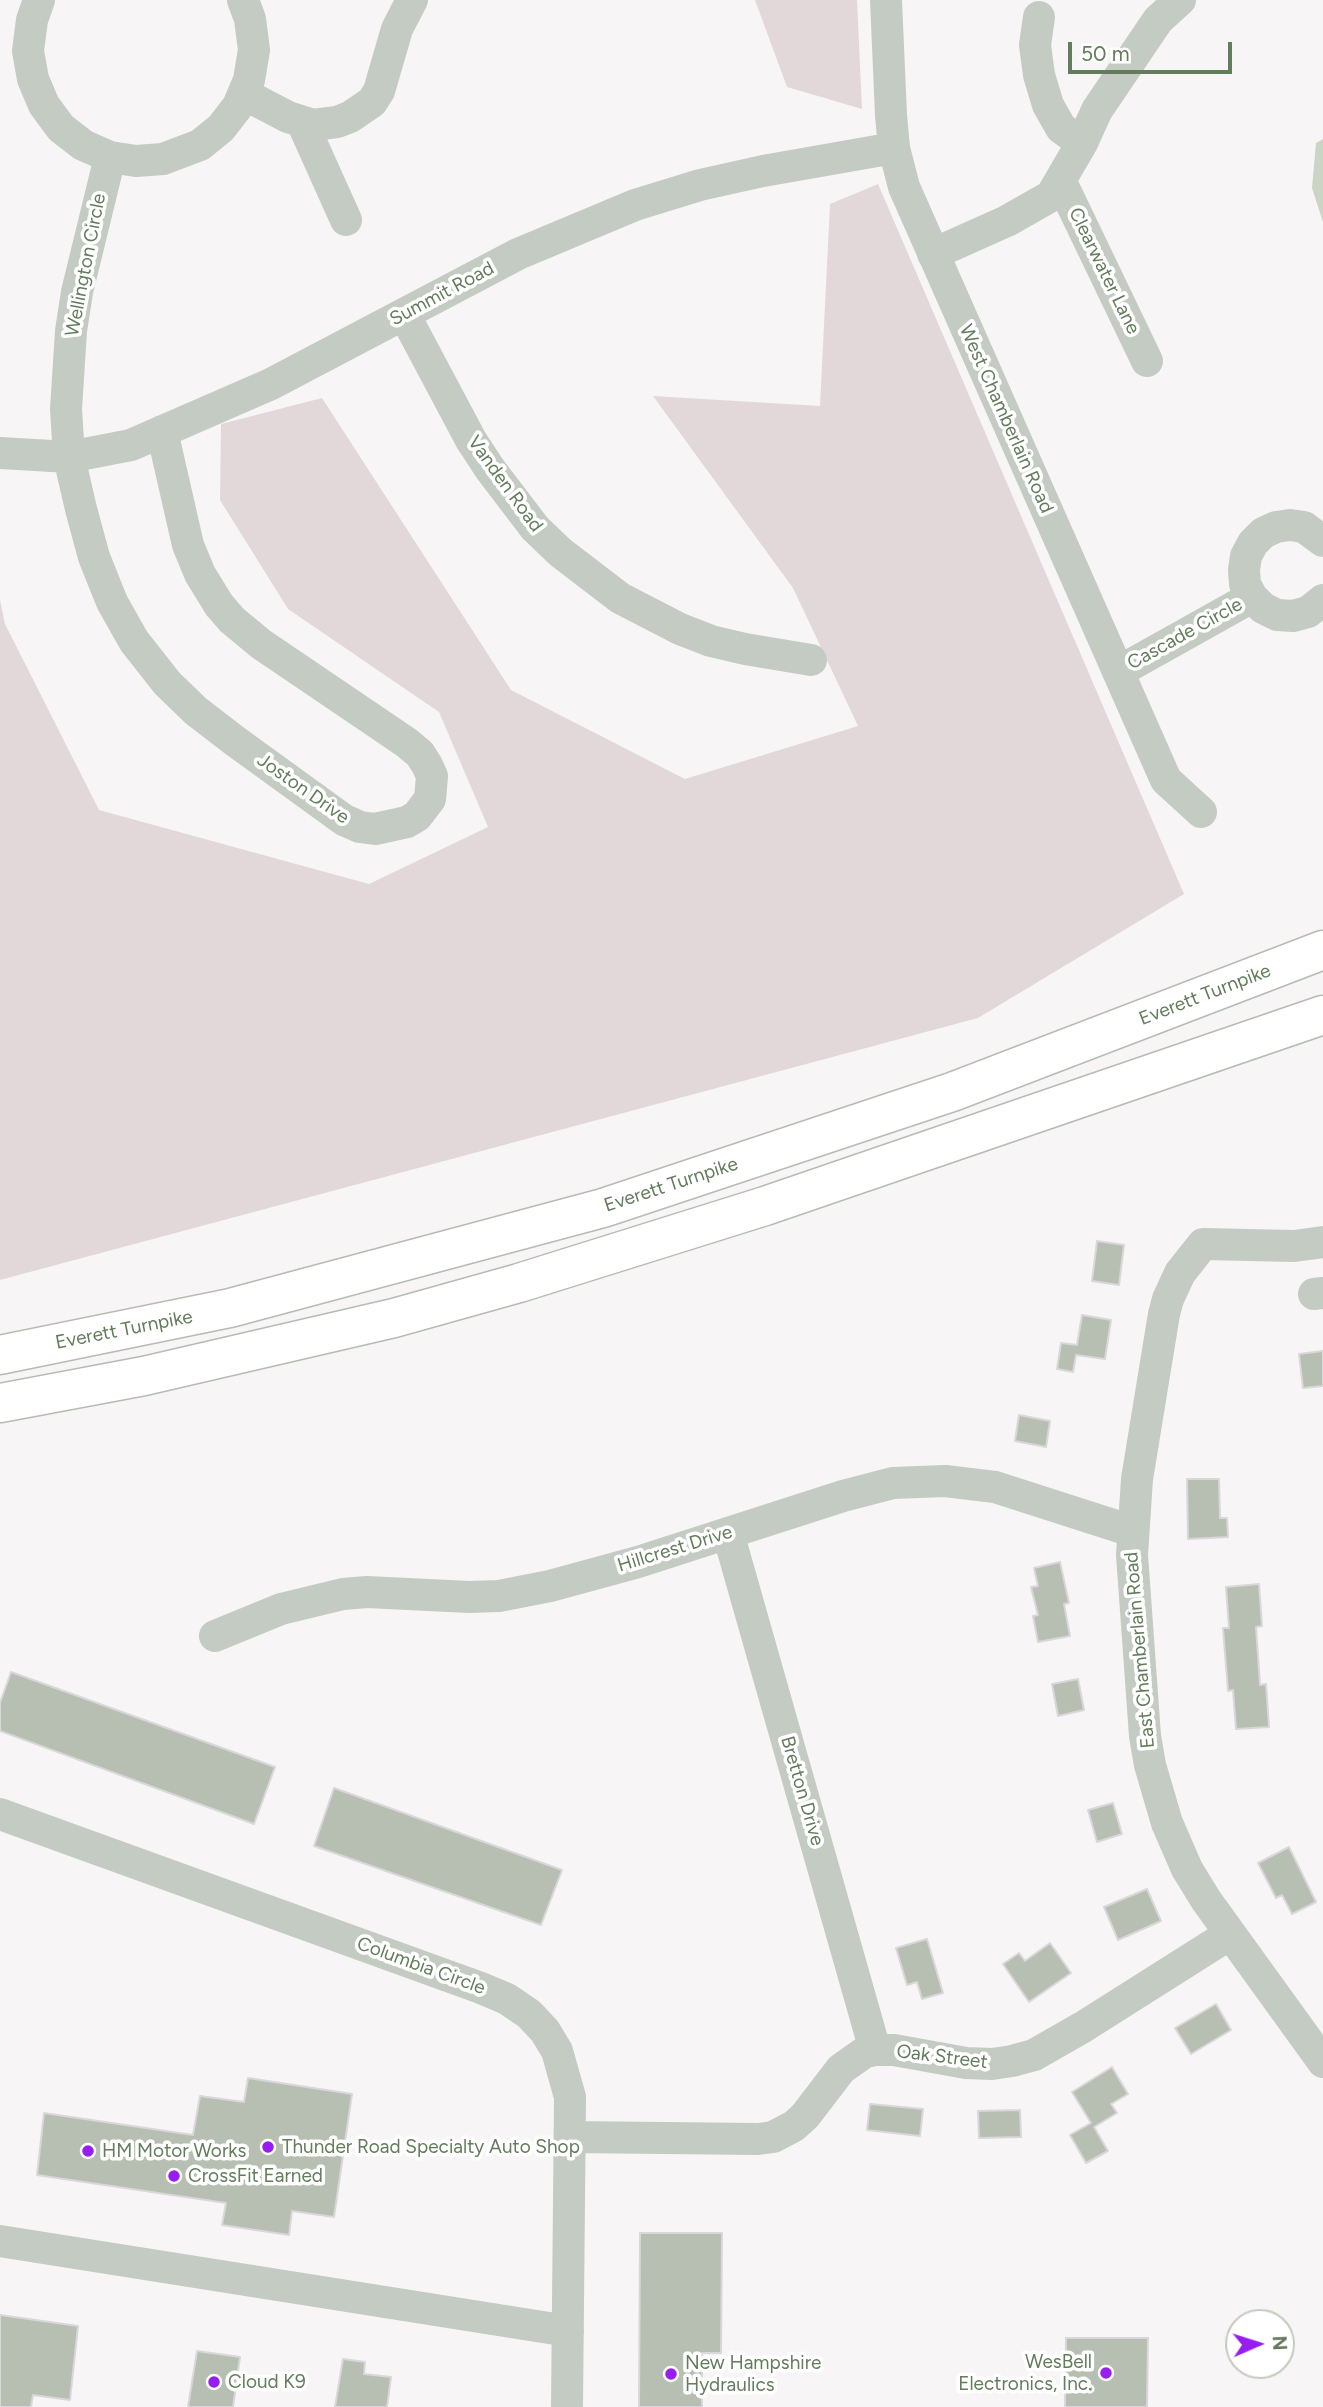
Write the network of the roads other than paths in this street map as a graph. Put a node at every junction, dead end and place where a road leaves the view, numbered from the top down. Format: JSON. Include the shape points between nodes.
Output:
{"nodes":[{"id":1,"x":39,"y":0,"type":"edge"},
{"id":2,"x":243,"y":0,"type":"edge"},
{"id":3,"x":412,"y":0,"type":"edge"},
{"id":4,"x":886,"y":0,"type":"edge"},
{"id":5,"x":1180,"y":0,"type":"edge"},
{"id":6,"x":1040,"y":17,"type":"dead end"},
{"id":7,"x":14,"y":52,"type":"edge"},
{"id":8,"x":244,"y":94,"type":"junction"},
{"id":9,"x":302,"y":122,"type":"junction"},
{"id":10,"x":1082,"y":143,"type":"junction"},
{"id":11,"x":894,"y":148,"type":"junction"},
{"id":12,"x":110,"y":157,"type":"junction"},
{"id":13,"x":1060,"y":182,"type":"junction"},
{"id":14,"x":346,"y":220,"type":"dead end"},
{"id":15,"x":933,"y":254,"type":"junction"},
{"id":16,"x":404,"y":314,"type":"junction"},
{"id":17,"x":1147,"y":361,"type":"dead end"},
{"id":18,"x":162,"y":431,"type":"junction"},
{"id":19,"x":0,"y":453,"type":"edge"},
{"id":20,"x":69,"y":457,"type":"junction"},
{"id":21,"x":1323,"y":541,"type":"edge"},
{"id":22,"x":1252,"y":597,"type":"junction"},
{"id":23,"x":1323,"y":600,"type":"edge"},
{"id":24,"x":811,"y":660,"type":"dead end"},
{"id":25,"x":1118,"y":672,"type":"junction"},
{"id":26,"x":1201,"y":812,"type":"dead end"},
{"id":27,"x":1323,"y":950,"type":"edge"},
{"id":28,"x":1323,"y":1015,"type":"edge"},
{"id":29,"x":1323,"y":1242,"type":"edge"},
{"id":30,"x":0,"y":1355,"type":"edge"},
{"id":31,"x":0,"y":1403,"type":"edge"},
{"id":32,"x":1132,"y":1531,"type":"junction"},
{"id":33,"x":728,"y":1533,"type":"junction"},
{"id":34,"x":215,"y":1636,"type":"dead end"},
{"id":35,"x":0,"y":1814,"type":"edge"},
{"id":36,"x":1230,"y":1934,"type":"junction"},
{"id":37,"x":875,"y":2050,"type":"junction"},
{"id":38,"x":1323,"y":2062,"type":"edge"},
{"id":39,"x":570,"y":2137,"type":"junction"},
{"id":40,"x":0,"y":2241,"type":"edge"},
{"id":41,"x":568,"y":2331,"type":"junction"},
{"id":42,"x":567,"y":2407,"type":"edge"}],
"edges":[{"from":1,"to":7,"type":"street"},
{"from":2,"to":8,"type":"street","via":[[254,50]]},
{"from":3,"to":9,"type":"street","via":[[372,102],[337,122]]},
{"from":4,"to":11,"type":"street","name":"West Chamberlain Road"},
{"from":5,"to":10,"type":"street","via":[[1158,20],[1097,110]]},
{"from":6,"to":10,"type":"street","via":[[1035,45],[1048,105],[1061,128]]},
{"from":7,"to":12,"type":"street","via":[[52,117],[78,141]]},
{"from":8,"to":9,"type":"street"},
{"from":8,"to":12,"type":"street","via":[[222,128],[189,151],[150,161]]},
{"from":9,"to":14,"type":"street"},
{"from":10,"to":13,"type":"street"},
{"from":11,"to":15,"type":"street","name":"West Chamberlain Road","via":[[904,187]]},
{"from":11,"to":16,"type":"street","name":"Summit Road","via":[[763,171],[635,205],[518,254]]},
{"from":12,"to":20,"type":"street","name":"Wellington Circle","via":[[71,331],[66,409]]},
{"from":13,"to":15,"type":"street","via":[[1051,196],[1007,221]]},
{"from":13,"to":17,"type":"street","name":"Clearwater Lane"},
{"from":15,"to":25,"type":"street","name":"West Chamberlain Road"},
{"from":16,"to":18,"type":"street","name":"Summit Road","via":[[271,384]]},
{"from":16,"to":24,"type":"street","name":"Vanden Road","via":[[490,469],[535,528],[560,552],[620,598],[680,629],[711,641]]},
{"from":18,"to":20,"type":"street","name":"Summit Road","via":[[131,445]]},
{"from":18,"to":20,"type":"street","name":"Joston Drive","via":[[188,545],[219,605],[261,644],[420,754],[432,775],[432,787],[430,799],[417,816],[375,829],[344,820],[196,711],[167,683],[134,641],[112,602],[94,557]]},
{"from":19,"to":20,"type":"street","name":"Summit Road"},
{"from":21,"to":22,"type":"street","name":"Cascade Circle","via":[[1304,527],[1290,525],[1263,533],[1246,556],[1245,584]]},
{"from":22,"to":23,"type":"street","name":"Cascade Circle","via":[[1277,615],[1293,616],[1308,612]]},
{"from":22,"to":25,"type":"street","name":"Cascade Circle"},
{"from":25,"to":26,"type":"street","name":"West Chamberlain Road","via":[[1166,780]]},
{"from":27,"to":30,"type":"highway","name":"Everett Turnpike","via":[[952,1092],[603,1208],[230,1308]]},
{"from":28,"to":31,"type":"highway","via":[[765,1206],[519,1283],[394,1318],[144,1376]]},
{"from":29,"to":32,"type":"street","name":"East Chamberlain Road","via":[[1294,1247],[1203,1244],[1180,1273],[1164,1314]]},
{"from":32,"to":33,"type":"street","name":"Hillcrest Drive","via":[[995,1487],[919,1481],[869,1488]]},
{"from":32,"to":36,"type":"street","name":"East Chamberlain Road","via":[[1141,1708],[1150,1765],[1187,1870]]},
{"from":33,"to":34,"type":"street","name":"Hillcrest Drive","via":[[525,1591],[469,1597],[367,1592],[318,1598]]},
{"from":33,"to":37,"type":"street","name":"Bretton Drive"},
{"from":35,"to":39,"type":"street","name":"Columbia Circle","via":[[507,1999],[529,2014],[558,2051],[570,2097]]},
{"from":36,"to":37,"type":"street","name":"Oak Street","via":[[1034,2054],[1012,2061],[966,2063]]},
{"from":36,"to":38,"type":"street","name":"East Chamberlain Road"},
{"from":37,"to":39,"type":"street","name":"Oak Street","via":[[855,2057],[805,2116],[773,2137]]},
{"from":39,"to":41,"type":"street","name":"Columbia Circle"},
{"from":40,"to":41,"type":"street"},
{"from":41,"to":42,"type":"street","name":"Columbia Circle"}]}
